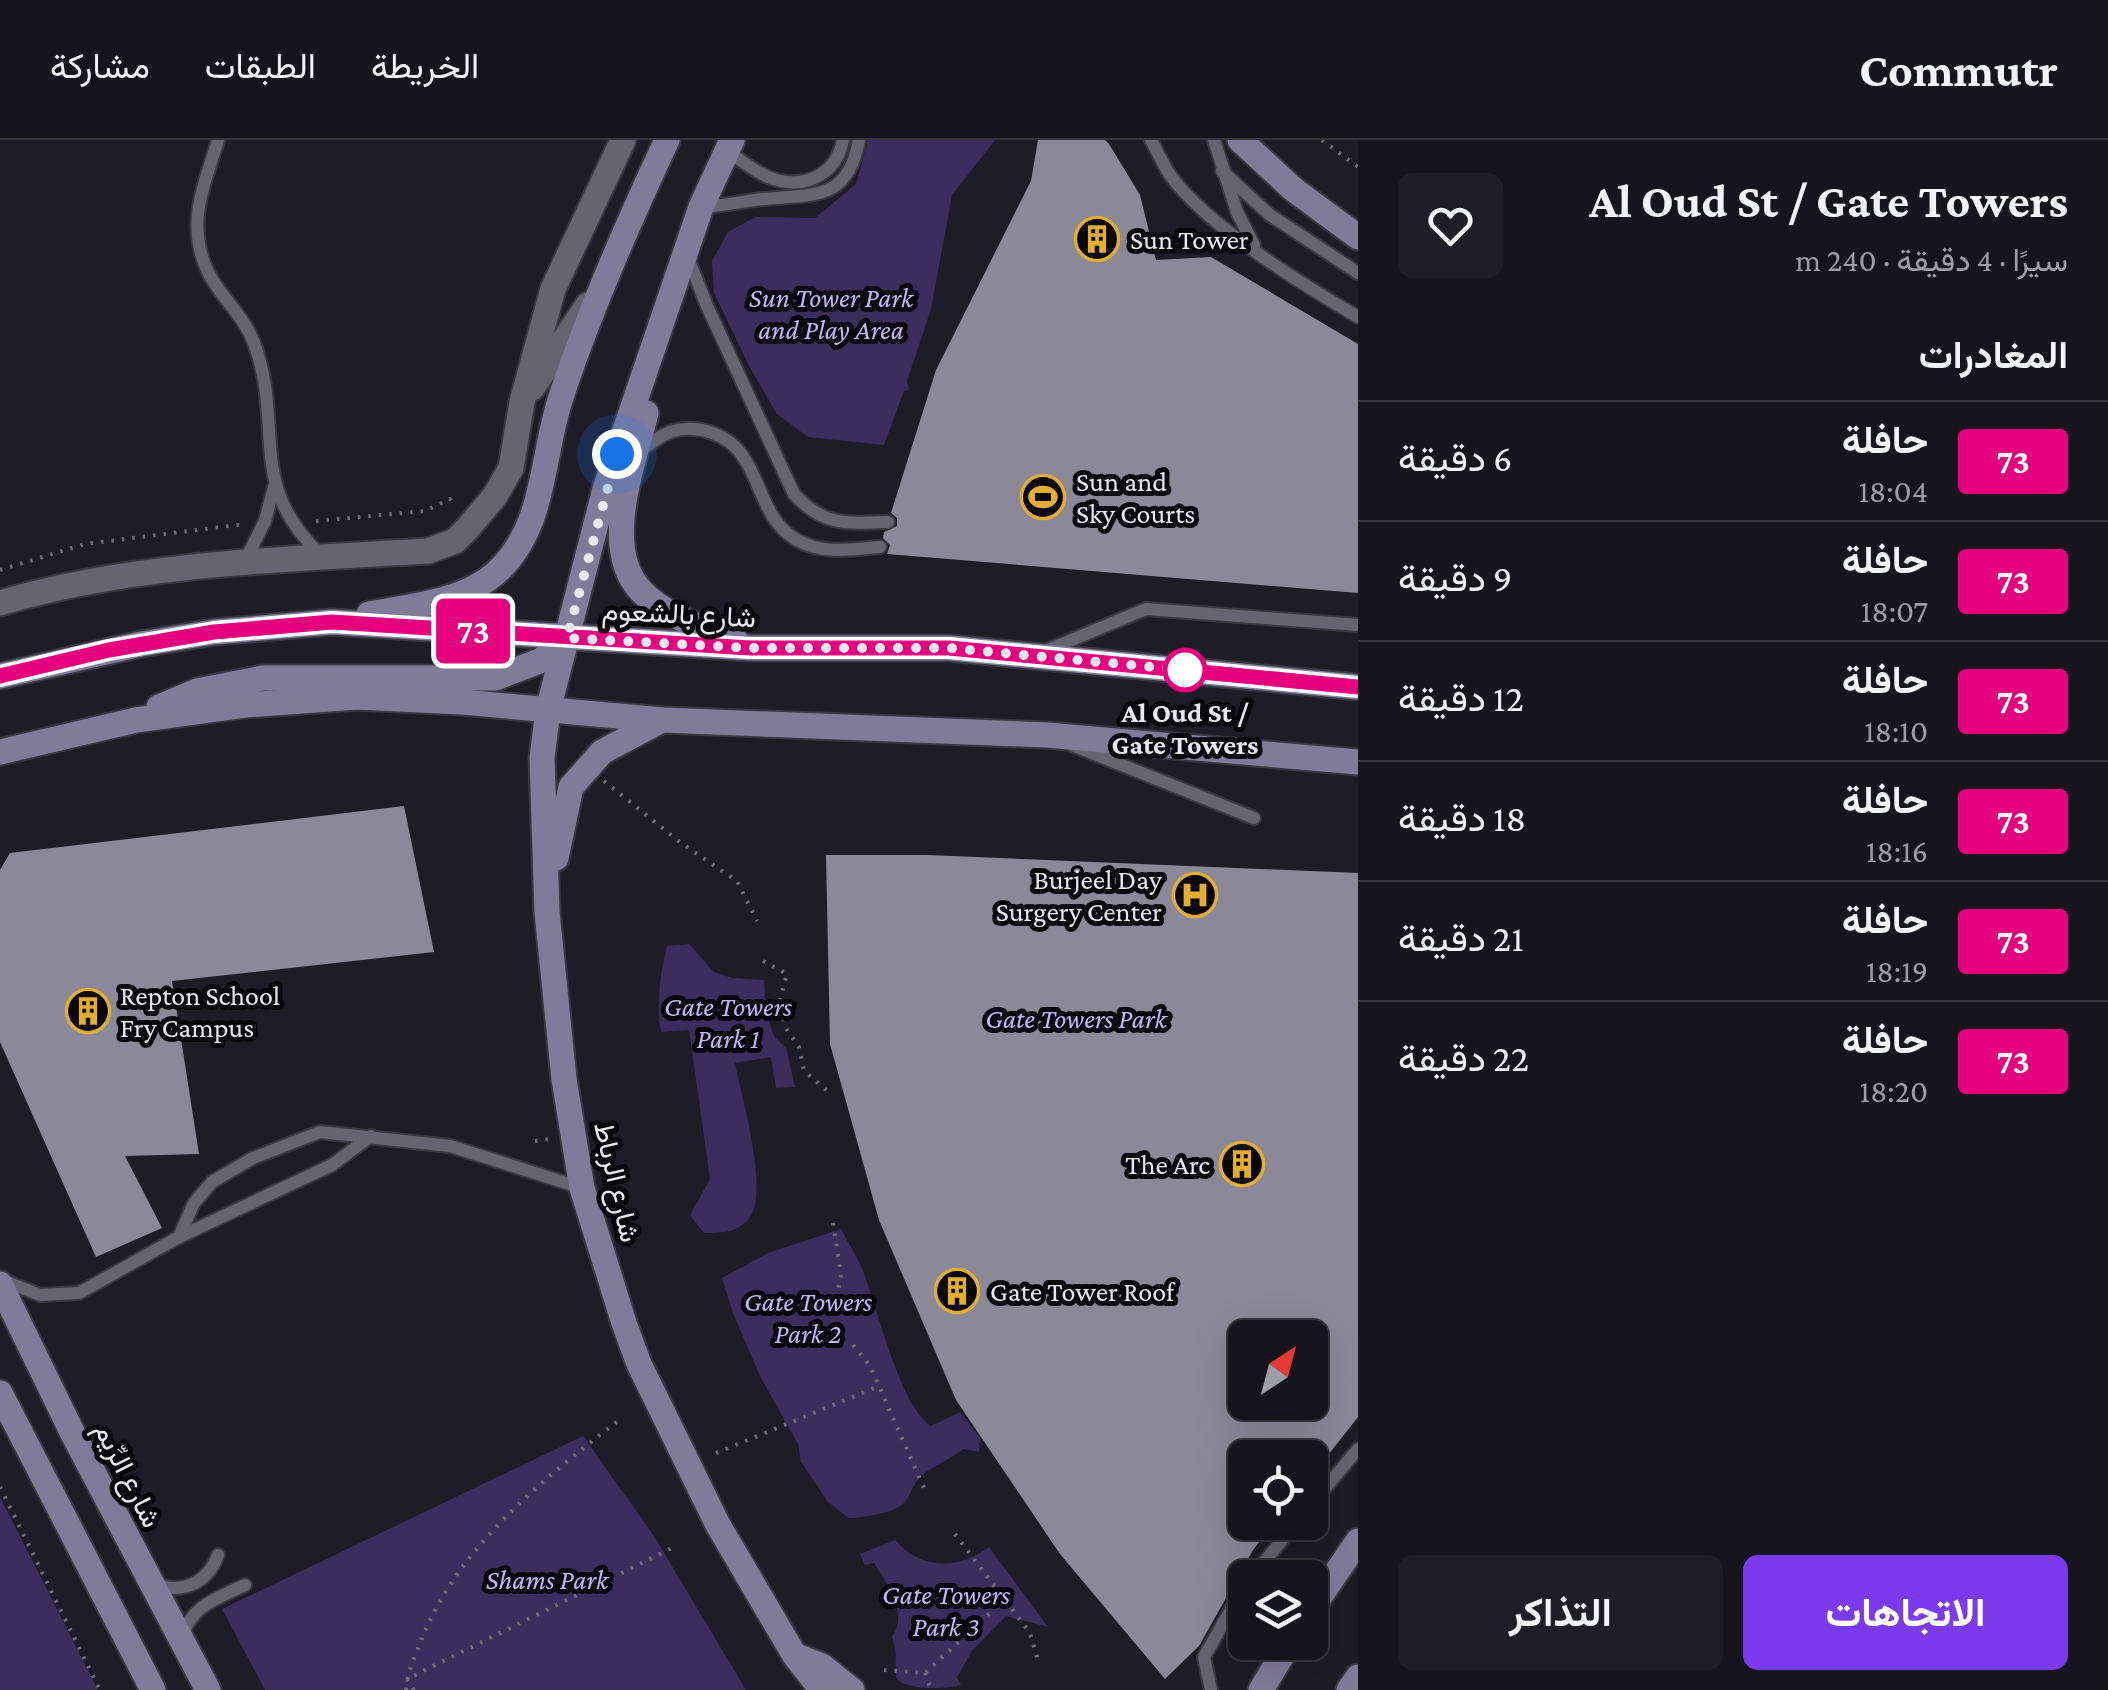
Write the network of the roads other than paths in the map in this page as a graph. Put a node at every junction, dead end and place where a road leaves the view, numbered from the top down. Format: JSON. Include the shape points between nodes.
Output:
{"nodes":[{"id":1,"x":218,"y":140,"type":"edge"},
{"id":2,"x":623,"y":140,"type":"edge"},
{"id":3,"x":668,"y":140,"type":"edge"},
{"id":4,"x":843,"y":140,"type":"edge"},
{"id":5,"x":860,"y":140,"type":"edge"},
{"id":6,"x":1151,"y":140,"type":"edge"},
{"id":7,"x":1214,"y":140,"type":"edge"},
{"id":8,"x":1240,"y":140,"type":"edge"},
{"id":9,"x":728,"y":145,"type":"edge"},
{"id":10,"x":1222,"y":171,"type":"junction"},
{"id":11,"x":701,"y":207,"type":"junction"},
{"id":12,"x":1358,"y":237,"type":"edge"},
{"id":13,"x":1257,"y":250,"type":"junction"},
{"id":14,"x":686,"y":252,"type":"junction"},
{"id":15,"x":1358,"y":273,"type":"edge"},
{"id":16,"x":607,"y":276,"type":"junction"},
{"id":17,"x":1358,"y":317,"type":"edge"},
{"id":18,"x":522,"y":402,"type":"junction"},
{"id":19,"x":636,"y":453,"type":"junction"},
{"id":20,"x":274,"y":484,"type":"junction"},
{"id":21,"x":888,"y":522,"type":"dead end"},
{"id":22,"x":880,"y":547,"type":"dead end"},
{"id":23,"x":324,"y":557,"type":"junction"},
{"id":24,"x":243,"y":563,"type":"junction"},
{"id":25,"x":0,"y":604,"type":"edge"},
{"id":26,"x":332,"y":622,"type":"junction"},
{"id":27,"x":1358,"y":625,"type":"edge"},
{"id":28,"x":567,"y":638,"type":"junction"},
{"id":29,"x":750,"y":648,"type":"junction"},
{"id":30,"x":1034,"y":656,"type":"junction"},
{"id":31,"x":0,"y":676,"type":"edge"},
{"id":32,"x":1358,"y":687,"type":"edge"},
{"id":33,"x":548,"y":710,"type":"junction"},
{"id":34,"x":136,"y":720,"type":"junction"},
{"id":35,"x":663,"y":720,"type":"junction"},
{"id":36,"x":1047,"y":736,"type":"junction"},
{"id":37,"x":0,"y":752,"type":"edge"},
{"id":38,"x":1358,"y":762,"type":"edge"},
{"id":39,"x":1254,"y":818,"type":"dead end"},
{"id":40,"x":546,"y":912,"type":"junction"},
{"id":41,"x":371,"y":1136,"type":"junction"},
{"id":42,"x":582,"y":1188,"type":"junction"},
{"id":43,"x":179,"y":1237,"type":"junction"},
{"id":44,"x":0,"y":1282,"type":"edge"},
{"id":45,"x":0,"y":1393,"type":"edge"},
{"id":46,"x":1358,"y":1449,"type":"edge"},
{"id":47,"x":1328,"y":1485,"type":"edge"},
{"id":48,"x":1281,"y":1540,"type":"edge"},
{"id":49,"x":1358,"y":1541,"type":"edge"},
{"id":50,"x":218,"y":1556,"type":"dead end"},
{"id":51,"x":1265,"y":1560,"type":"edge"},
{"id":52,"x":148,"y":1580,"type":"junction"},
{"id":53,"x":245,"y":1585,"type":"dead end"},
{"id":54,"x":1328,"y":1585,"type":"edge"},
{"id":55,"x":1228,"y":1615,"type":"edge"},
{"id":56,"x":180,"y":1642,"type":"junction"},
{"id":57,"x":795,"y":1656,"type":"junction"},
{"id":58,"x":1279,"y":1660,"type":"edge"},
{"id":59,"x":1358,"y":1677,"type":"edge"},
{"id":60,"x":152,"y":1690,"type":"edge"},
{"id":61,"x":208,"y":1690,"type":"edge"},
{"id":62,"x":822,"y":1690,"type":"edge"},
{"id":63,"x":852,"y":1690,"type":"edge"},
{"id":64,"x":1211,"y":1690,"type":"edge"},
{"id":65,"x":1261,"y":1690,"type":"edge"},
{"id":66,"x":1350,"y":1690,"type":"edge"}],
"edges":[{"from":1,"to":20,"type":"lane","via":[[197,212],[197,236],[208,274],[258,356]]},
{"from":2,"to":18,"type":"street","via":[[553,289]]},
{"from":3,"to":16,"type":"main road"},
{"from":4,"to":9,"type":"lane","via":[[833,167],[810,180],[766,176]]},
{"from":5,"to":11,"type":"lane","via":[[848,174],[826,192]]},
{"from":6,"to":13,"type":"lane","via":[[1170,176]]},
{"from":7,"to":10,"type":"lane"},
{"from":8,"to":12,"type":"main road"},
{"from":9,"to":11,"type":"main road"},
{"from":10,"to":13,"type":"lane"},
{"from":10,"to":15,"type":"lane","via":[[1270,214]]},
{"from":11,"to":14,"type":"main road"},
{"from":13,"to":17,"type":"lane"},
{"from":14,"to":19,"type":"main road"},
{"from":14,"to":21,"type":"lane","via":[[794,494],[828,520]]},
{"from":14,"to":28,"type":"main road","name":"شارع الرباط","via":[[606,489]]},
{"from":16,"to":18,"type":"street"},
{"from":16,"to":26,"type":"main road","via":[[559,400],[528,531],[508,560],[468,591]]},
{"from":18,"to":23,"type":"street","via":[[512,468],[455,541],[428,551]]},
{"from":19,"to":22,"type":"lane","via":[[668,432],[711,431],[744,456],[775,522],[788,534],[823,550]]},
{"from":19,"to":29,"type":"main road","via":[[620,541],[632,578],[656,602]]},
{"from":20,"to":23,"type":"lane","via":[[298,530]]},
{"from":20,"to":24,"type":"lane"},
{"from":23,"to":24,"type":"street"},
{"from":24,"to":25,"type":"street","via":[[39,592]]},
{"from":26,"to":28,"type":"main road","name":"شارع بالشعوم"},
{"from":26,"to":31,"type":"main road","name":"شارع بالشعوم","via":[[214,632]]},
{"from":27,"to":30,"type":"lane","via":[[1146,609]]},
{"from":28,"to":29,"type":"main road","name":"شارع بالشعوم"},
{"from":28,"to":33,"type":"main road","name":"شارع الرباط"},
{"from":28,"to":34,"type":"main road","via":[[542,660],[495,678],[262,678],[197,692]]},
{"from":29,"to":30,"type":"main road","name":"شارع بالشعوم","via":[[949,648]]},
{"from":30,"to":32,"type":"main road","name":"شارع بالشعوم"},
{"from":33,"to":34,"type":"main road","via":[[356,697]]},
{"from":33,"to":35,"type":"main road"},
{"from":33,"to":40,"type":"main road","name":"شارع الرباط","via":[[542,758]]},
{"from":34,"to":37,"type":"main road"},
{"from":35,"to":36,"type":"main road"},
{"from":35,"to":40,"type":"main road","via":[[602,752],[571,788]]},
{"from":36,"to":38,"type":"main road"},
{"from":36,"to":39,"type":"lane"},
{"from":40,"to":42,"type":"main road","name":"شارع الرباط"},
{"from":41,"to":42,"type":"lane","via":[[450,1146]]},
{"from":41,"to":43,"type":"lane","via":[[332,1165]]},
{"from":41,"to":43,"type":"lane","via":[[320,1132],[253,1158],[212,1182]]},
{"from":42,"to":57,"type":"main road","name":"شارع الرباط","via":[[639,1364],[709,1509]]},
{"from":43,"to":44,"type":"lane","via":[[78,1293],[40,1295]]},
{"from":44,"to":52,"type":"main road","name":"شارع الرِّيم"},
{"from":45,"to":60,"type":"main road"},
{"from":46,"to":47,"type":"lane"},
{"from":48,"to":51,"type":"lane"},
{"from":49,"to":54,"type":"main road"},
{"from":50,"to":52,"type":"lane","via":[[186,1588]]},
{"from":52,"to":56,"type":"main road","name":"شارع الرِّيم"},
{"from":53,"to":56,"type":"lane","via":[[201,1605]]},
{"from":55,"to":64,"type":"lane","via":[[1204,1657]]},
{"from":56,"to":61,"type":"main road","name":"شارع الرِّيم"},
{"from":57,"to":62,"type":"main road","name":"شارع الرباط"},
{"from":57,"to":63,"type":"main road","via":[[822,1666]]},
{"from":58,"to":65,"type":"main road"},
{"from":59,"to":66,"type":"main road"}]}
